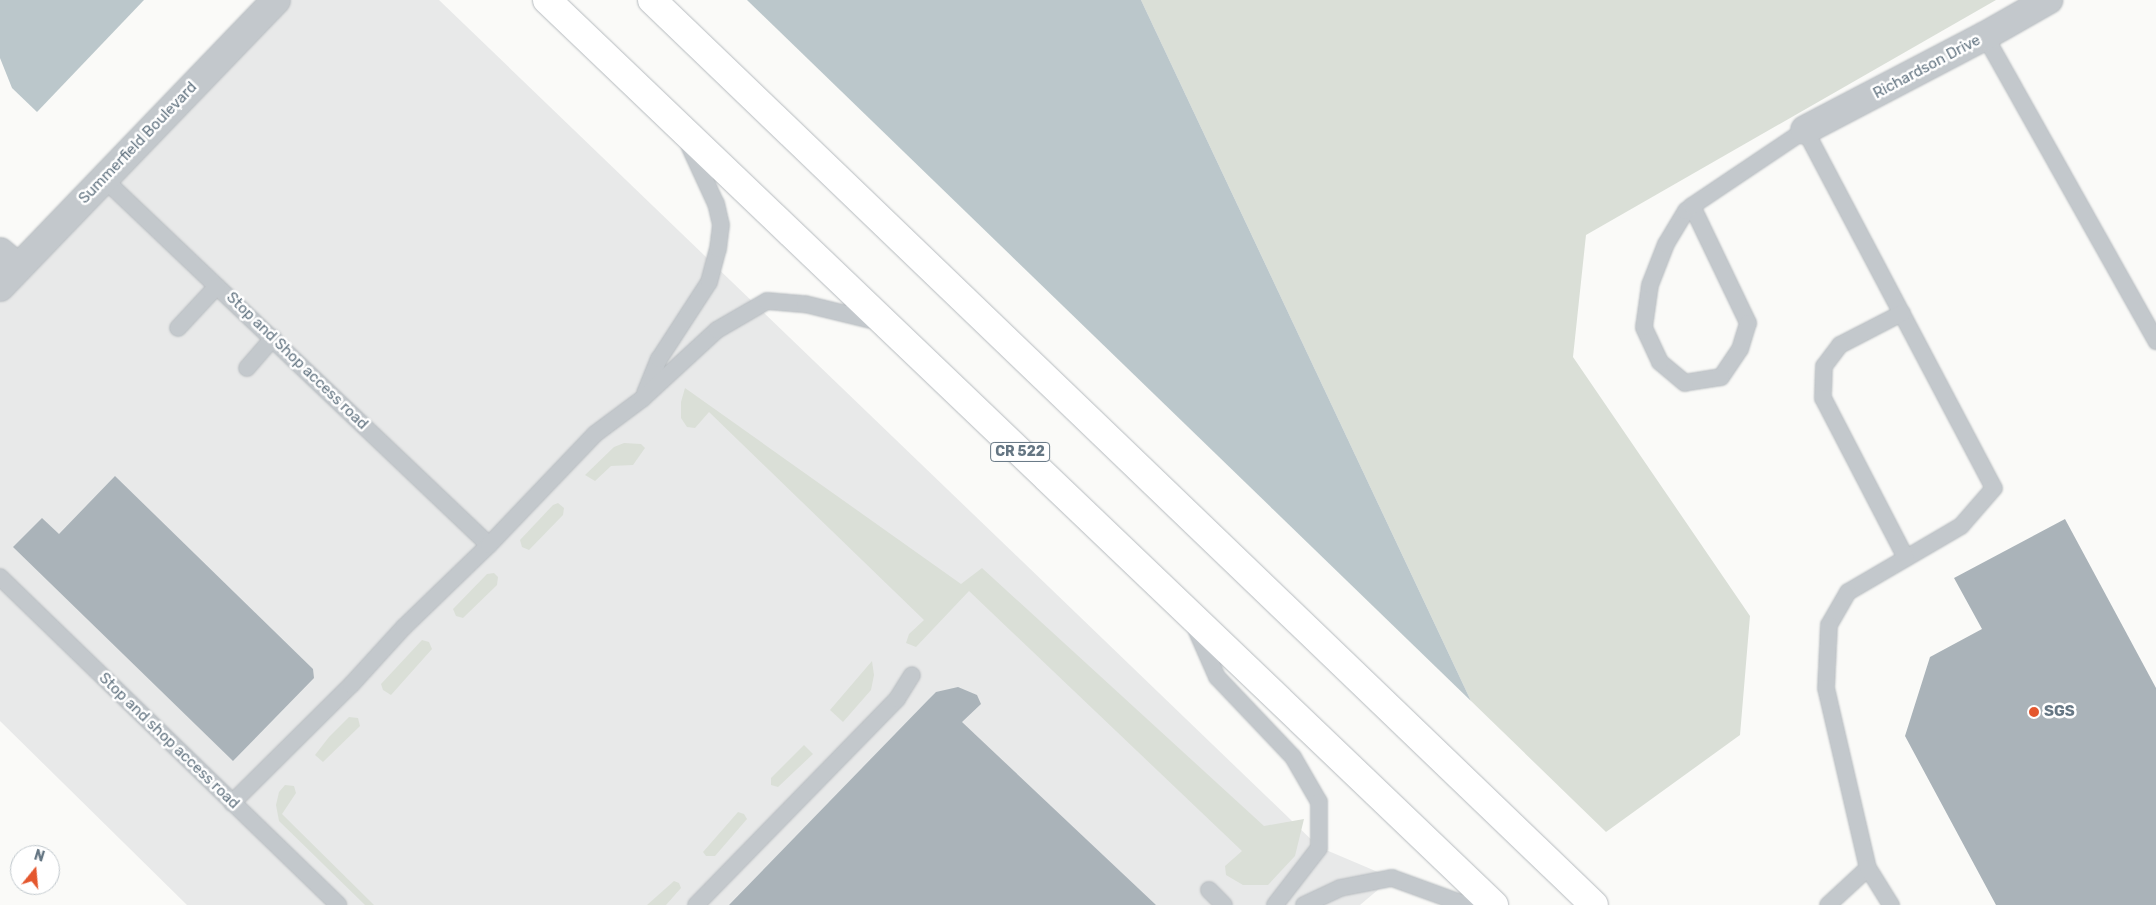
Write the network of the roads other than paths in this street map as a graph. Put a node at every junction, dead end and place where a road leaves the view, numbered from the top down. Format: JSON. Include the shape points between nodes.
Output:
{"nodes":[{"id":1,"x":276,"y":0,"type":"edge"},
{"id":2,"x":547,"y":0,"type":"edge"},
{"id":3,"x":652,"y":0,"type":"edge"},
{"id":4,"x":2048,"y":0,"type":"edge"},
{"id":5,"x":1986,"y":36,"type":"junction"},
{"id":6,"x":682,"y":130,"type":"junction"},
{"id":7,"x":1805,"y":130,"type":"junction"},
{"id":8,"x":104,"y":179,"type":"junction"},
{"id":9,"x":1692,"y":206,"type":"junction"},
{"id":10,"x":9,"y":259,"type":"edge"},
{"id":11,"x":217,"y":286,"type":"junction"},
{"id":12,"x":0,"y":287,"type":"edge"},
{"id":13,"x":1902,"y":313,"type":"junction"},
{"id":14,"x":885,"y":323,"type":"junction"},
{"id":15,"x":178,"y":328,"type":"dead end"},
{"id":16,"x":273,"y":338,"type":"junction"},
{"id":17,"x":2156,"y":341,"type":"edge"},
{"id":18,"x":247,"y":368,"type":"dead end"},
{"id":19,"x":642,"y":400,"type":"junction"},
{"id":20,"x":488,"y":545,"type":"junction"},
{"id":21,"x":1906,"y":558,"type":"junction"},
{"id":22,"x":0,"y":577,"type":"edge"},
{"id":23,"x":1189,"y":614,"type":"junction"},
{"id":24,"x":912,"y":675,"type":"dead end"},
{"id":25,"x":232,"y":803,"type":"junction"},
{"id":26,"x":1868,"y":868,"type":"junction"},
{"id":27,"x":1209,"y":890,"type":"dead end"},
{"id":28,"x":338,"y":905,"type":"edge"},
{"id":29,"x":696,"y":905,"type":"edge"},
{"id":30,"x":1224,"y":905,"type":"edge"},
{"id":31,"x":1275,"y":905,"type":"edge"},
{"id":32,"x":1304,"y":905,"type":"edge"},
{"id":33,"x":1466,"y":905,"type":"edge"},
{"id":34,"x":1494,"y":905,"type":"edge"},
{"id":35,"x":1594,"y":905,"type":"edge"},
{"id":36,"x":1828,"y":905,"type":"edge"},
{"id":37,"x":1891,"y":905,"type":"edge"}],
"edges":[{"from":1,"to":8,"type":"street","name":"Summerfield Boulevard"},
{"from":2,"to":6,"type":"main road","number":"CR 522"},
{"from":3,"to":35,"type":"main road"},
{"from":4,"to":5,"type":"street","name":"Richardson Drive"},
{"from":5,"to":7,"type":"street","name":"Richardson Drive"},
{"from":5,"to":17,"type":"lane"},
{"from":6,"to":14,"type":"main road","number":"CR 522"},
{"from":6,"to":19,"type":"lane","via":[[716,204],[721,225],[718,249],[709,282],[659,360]]},
{"from":7,"to":9,"type":"lane"},
{"from":7,"to":13,"type":"lane"},
{"from":8,"to":10,"type":"street","name":"Summerfield Boulevard"},
{"from":8,"to":11,"type":"lane","name":"Stop and Shop access road"},
{"from":9,"to":9,"type":"lane","via":[[1666,244],[1650,285],[1644,327],[1660,362],[1685,383],[1721,377],[1740,349],[1748,323]]},
{"from":10,"to":12,"type":"street","name":"Summerfield Boulevard"},
{"from":11,"to":15,"type":"lane"},
{"from":11,"to":16,"type":"lane","name":"Stop and Shop access road"},
{"from":13,"to":21,"type":"lane","via":[[1840,345],[1824,366],[1823,398]]},
{"from":13,"to":21,"type":"lane","via":[[1994,488],[1961,526]]},
{"from":14,"to":19,"type":"lane","via":[[805,304],[767,301],[717,330]]},
{"from":14,"to":23,"type":"main road","number":"CR 522"},
{"from":16,"to":18,"type":"lane"},
{"from":16,"to":20,"type":"lane","name":"Stop and Shop access road"},
{"from":19,"to":20,"type":"lane","via":[[595,434]]},
{"from":20,"to":25,"type":"lane"},
{"from":21,"to":26,"type":"lane","via":[[1848,592],[1829,625],[1826,688]]},
{"from":22,"to":25,"type":"lane","name":"Stop and shop access road"},
{"from":23,"to":31,"type":"lane","via":[[1217,678],[1293,757],[1319,802],[1319,848]]},
{"from":23,"to":34,"type":"main road","number":"CR 522"},
{"from":24,"to":29,"type":"lane","via":[[897,699]]},
{"from":25,"to":28,"type":"lane","name":"Stop and shop access road"},
{"from":26,"to":36,"type":"lane"},
{"from":26,"to":37,"type":"lane"},
{"from":27,"to":30,"type":"lane"},
{"from":32,"to":33,"type":"lane","via":[[1340,888],[1392,878]]}]}
